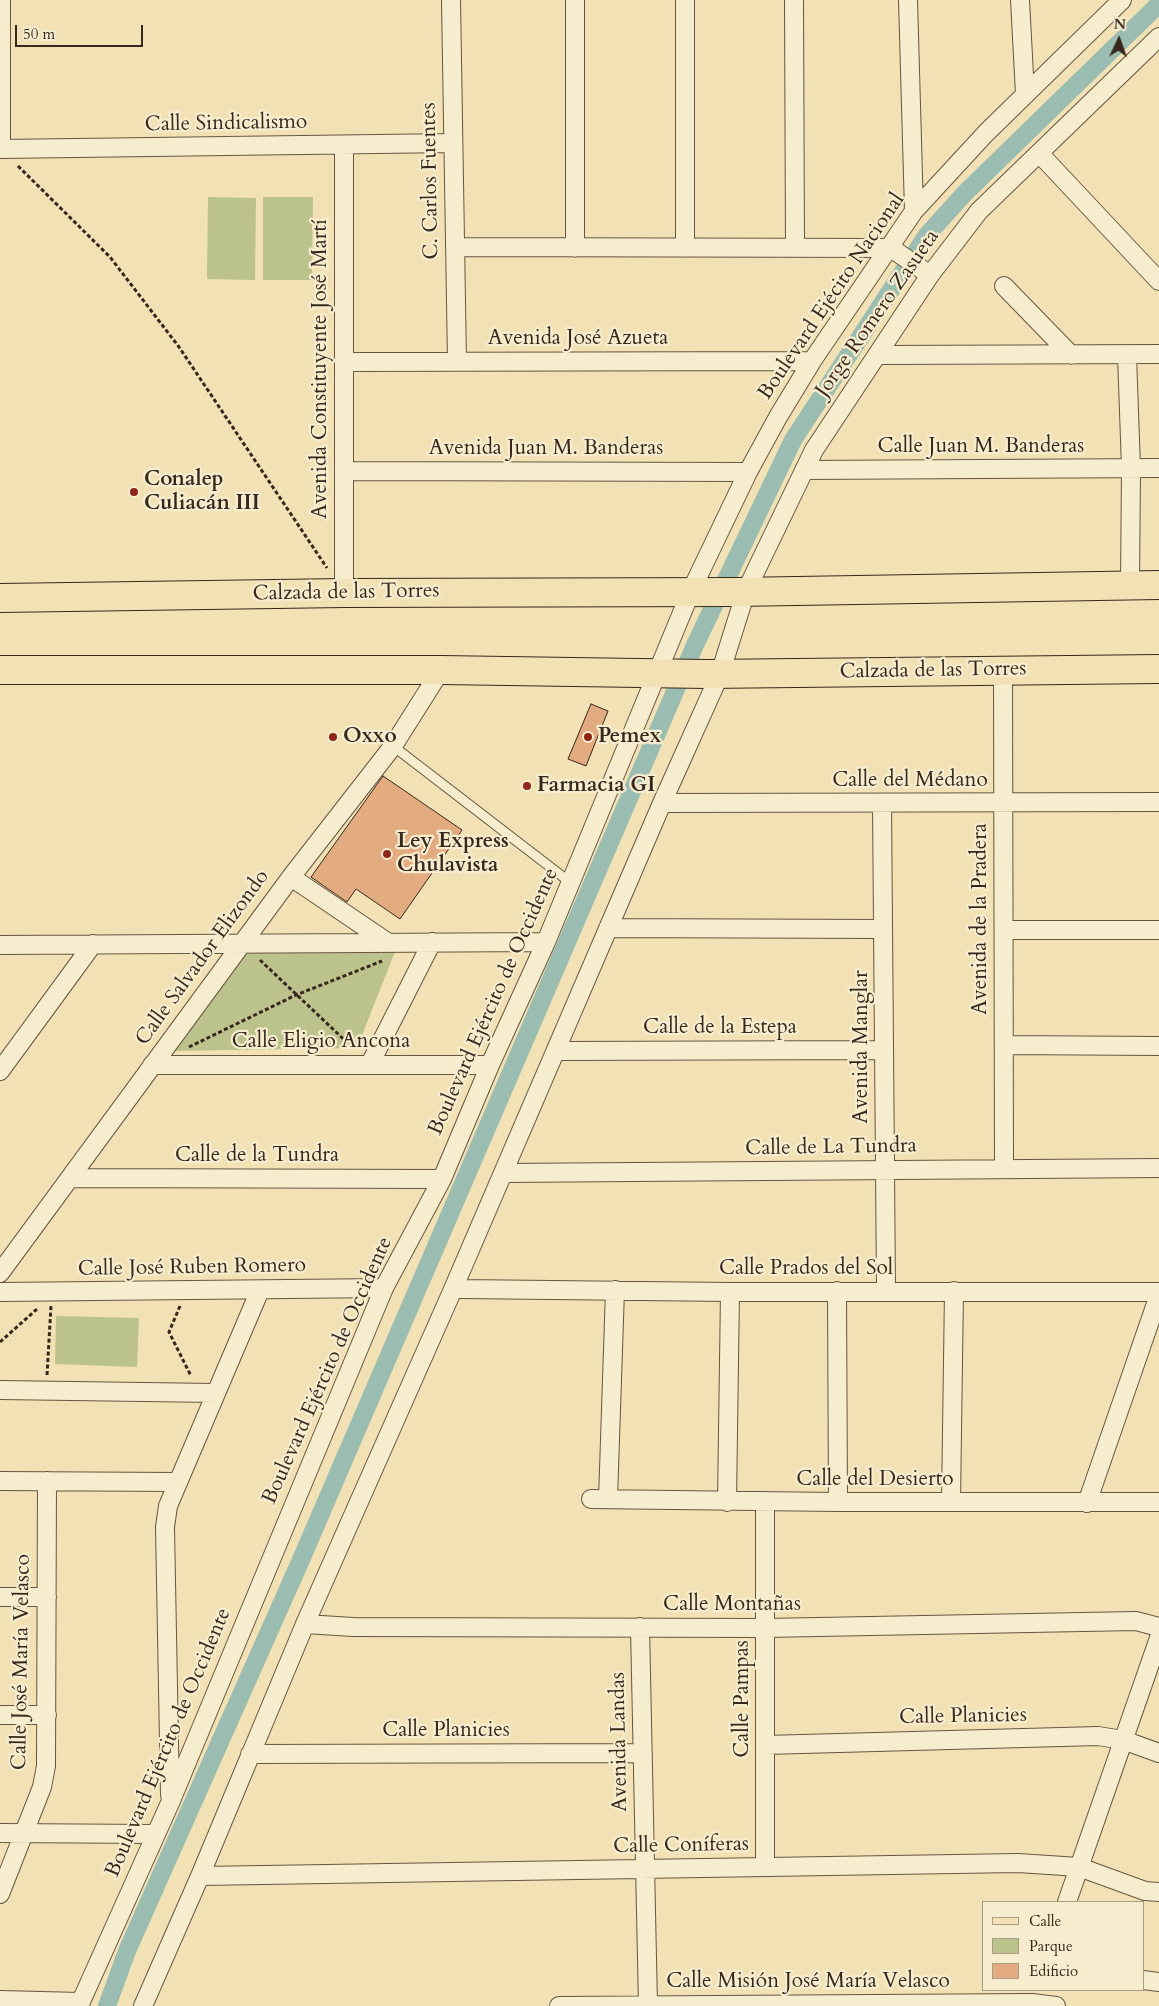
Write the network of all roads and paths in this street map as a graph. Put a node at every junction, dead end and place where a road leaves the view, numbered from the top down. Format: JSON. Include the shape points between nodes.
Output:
{"nodes":[{"id":1,"x":1,"y":0,"type":"edge"},
{"id":2,"x":451,"y":0,"type":"edge"},
{"id":3,"x":575,"y":0,"type":"edge"},
{"id":4,"x":684,"y":0,"type":"edge"},
{"id":5,"x":794,"y":0,"type":"edge"},
{"id":6,"x":908,"y":0,"type":"edge"},
{"id":7,"x":1020,"y":0,"type":"edge"},
{"id":8,"x":1122,"y":0,"type":"edge"},
{"id":9,"x":1159,"y":37,"type":"edge"},
{"id":10,"x":1025,"y":94,"type":"junction"},
{"id":11,"x":453,"y":143,"type":"junction"},
{"id":12,"x":344,"y":145,"type":"junction"},
{"id":13,"x":0,"y":149,"type":"edge"},
{"id":14,"x":1039,"y":152,"type":"junction"},
{"id":15,"x":914,"y":212,"type":"junction"},
{"id":16,"x":455,"y":247,"type":"junction"},
{"id":17,"x":576,"y":248,"type":"junction"},
{"id":18,"x":685,"y":248,"type":"junction"},
{"id":19,"x":795,"y":248,"type":"junction"},
{"id":20,"x":893,"y":251,"type":"junction"},
{"id":21,"x":925,"y":272,"type":"junction"},
{"id":22,"x":1159,"y":281,"type":"edge"},
{"id":23,"x":1004,"y":286,"type":"dead end"},
{"id":24,"x":1159,"y":354,"type":"edge"},
{"id":25,"x":877,"y":355,"type":"junction"},
{"id":26,"x":1071,"y":355,"type":"junction"},
{"id":27,"x":1127,"y":355,"type":"junction"},
{"id":28,"x":812,"y":361,"type":"junction"},
{"id":29,"x":344,"y":362,"type":"junction"},
{"id":30,"x":457,"y":362,"type":"junction"},
{"id":31,"x":1131,"y":468,"type":"junction"},
{"id":32,"x":1159,"y":468,"type":"edge"},
{"id":33,"x":804,"y":470,"type":"junction"},
{"id":34,"x":344,"y":472,"type":"junction"},
{"id":35,"x":748,"y":472,"type":"junction"},
{"id":36,"x":1130,"y":586,"type":"junction"},
{"id":37,"x":1159,"y":586,"type":"edge"},
{"id":38,"x":721,"y":591,"type":"junction"},
{"id":39,"x":344,"y":593,"type":"junction"},
{"id":40,"x":0,"y":598,"type":"edge"},
{"id":41,"x":1159,"y":669,"type":"edge"},
{"id":42,"x":0,"y":670,"type":"edge"},
{"id":43,"x":441,"y":670,"type":"junction"},
{"id":44,"x":1003,"y":670,"type":"junction"},
{"id":45,"x":667,"y":673,"type":"junction"},
{"id":46,"x":713,"y":674,"type":"junction"},
{"id":47,"x":393,"y":746,"type":"junction"},
{"id":48,"x":1159,"y":802,"type":"edge"},
{"id":49,"x":662,"y":803,"type":"junction"},
{"id":50,"x":882,"y":803,"type":"junction"},
{"id":51,"x":1003,"y":803,"type":"junction"},
{"id":52,"x":291,"y":877,"type":"junction"},
{"id":53,"x":571,"y":883,"type":"junction"},
{"id":54,"x":608,"y":928,"type":"junction"},
{"id":55,"x":883,"y":929,"type":"junction"},
{"id":56,"x":1004,"y":930,"type":"junction"},
{"id":57,"x":1159,"y":930,"type":"edge"},
{"id":58,"x":432,"y":942,"type":"junction"},
{"id":59,"x":546,"y":942,"type":"junction"},
{"id":60,"x":243,"y":943,"type":"junction"},
{"id":61,"x":93,"y":944,"type":"junction"},
{"id":62,"x":0,"y":945,"type":"edge"},
{"id":63,"x":387,"y":951,"type":"junction"},
{"id":64,"x":296,"y":995,"type":"junction"},
{"id":65,"x":1004,"y":1045,"type":"junction"},
{"id":66,"x":1159,"y":1046,"type":"edge"},
{"id":67,"x":186,"y":1048,"type":"dead end"},
{"id":68,"x":884,"y":1050,"type":"junction"},
{"id":69,"x":557,"y":1051,"type":"junction"},
{"id":70,"x":3,"y":1062,"type":"edge"},
{"id":71,"x":370,"y":1064,"type":"junction"},
{"id":72,"x":490,"y":1064,"type":"junction"},
{"id":73,"x":152,"y":1065,"type":"junction"},
{"id":74,"x":1159,"y":1168,"type":"edge"},
{"id":75,"x":1004,"y":1169,"type":"junction"},
{"id":76,"x":885,"y":1170,"type":"junction"},
{"id":77,"x":504,"y":1173,"type":"junction"},
{"id":78,"x":72,"y":1178,"type":"junction"},
{"id":79,"x":442,"y":1179,"type":"junction"},
{"id":80,"x":0,"y":1273,"type":"edge"},
{"id":81,"x":454,"y":1287,"type":"junction"},
{"id":82,"x":384,"y":1288,"type":"junction"},
{"id":83,"x":187,"y":1290,"type":"junction"},
{"id":84,"x":260,"y":1290,"type":"junction"},
{"id":85,"x":615,"y":1290,"type":"junction"},
{"id":86,"x":837,"y":1291,"type":"junction"},
{"id":87,"x":886,"y":1291,"type":"junction"},
{"id":88,"x":954,"y":1291,"type":"junction"},
{"id":89,"x":0,"y":1292,"type":"edge"},
{"id":90,"x":730,"y":1292,"type":"junction"},
{"id":91,"x":1159,"y":1293,"type":"edge"},
{"id":92,"x":56,"y":1294,"type":"junction"},
{"id":93,"x":0,"y":1342,"type":"edge"},
{"id":94,"x":0,"y":1390,"type":"edge"},
{"id":95,"x":46,"y":1390,"type":"junction"},
{"id":96,"x":207,"y":1393,"type":"junction"},
{"id":97,"x":0,"y":1481,"type":"edge"},
{"id":98,"x":47,"y":1481,"type":"junction"},
{"id":99,"x":177,"y":1482,"type":"junction"},
{"id":100,"x":727,"y":1502,"type":"junction"},
{"id":101,"x":765,"y":1502,"type":"junction"},
{"id":102,"x":838,"y":1502,"type":"junction"},
{"id":103,"x":951,"y":1502,"type":"junction"},
{"id":104,"x":1159,"y":1502,"type":"edge"},
{"id":105,"x":1087,"y":1503,"type":"junction"},
{"id":106,"x":0,"y":1597,"type":"edge"},
{"id":107,"x":47,"y":1597,"type":"junction"},
{"id":108,"x":305,"y":1624,"type":"junction"},
{"id":109,"x":1159,"y":1627,"type":"edge"},
{"id":110,"x":640,"y":1628,"type":"junction"},
{"id":111,"x":765,"y":1628,"type":"junction"},
{"id":112,"x":1159,"y":1638,"type":"edge"},
{"id":113,"x":0,"y":1715,"type":"edge"},
{"id":114,"x":46,"y":1715,"type":"junction"},
{"id":115,"x":1123,"y":1740,"type":"junction"},
{"id":116,"x":765,"y":1745,"type":"junction"},
{"id":117,"x":643,"y":1753,"type":"junction"},
{"id":118,"x":1159,"y":1753,"type":"edge"},
{"id":119,"x":250,"y":1754,"type":"junction"},
{"id":120,"x":170,"y":1803,"type":"junction"},
{"id":121,"x":0,"y":1833,"type":"edge"},
{"id":122,"x":23,"y":1833,"type":"junction"},
{"id":123,"x":155,"y":1834,"type":"junction"},
{"id":124,"x":765,"y":1867,"type":"junction"},
{"id":125,"x":1079,"y":1867,"type":"junction"},
{"id":126,"x":645,"y":1869,"type":"junction"},
{"id":127,"x":200,"y":1876,"type":"junction"},
{"id":128,"x":1159,"y":1892,"type":"edge"},
{"id":129,"x":0,"y":1894,"type":"edge"},
{"id":130,"x":1067,"y":1901,"type":"edge"},
{"id":131,"x":1144,"y":1980,"type":"edge"},
{"id":132,"x":1159,"y":1982,"type":"edge"},
{"id":133,"x":0,"y":2000,"type":"edge"},
{"id":134,"x":1034,"y":2000,"type":"edge"},
{"id":135,"x":80,"y":2004,"type":"edge"},
{"id":136,"x":648,"y":2005,"type":"edge"},
{"id":137,"x":143,"y":2006,"type":"edge"},
{"id":138,"x":559,"y":2006,"type":"edge"},
{"id":139,"x":1056,"y":2006,"type":"edge"}],
"edges":[{"from":1,"to":13,"type":"street"},
{"from":2,"to":11,"type":"street","name":"C. Carlos Fuentes"},
{"from":3,"to":17,"type":"street"},
{"from":4,"to":18,"type":"street"},
{"from":5,"to":19,"type":"street"},
{"from":6,"to":15,"type":"street"},
{"from":7,"to":10,"type":"street"},
{"from":8,"to":10,"type":"street","name":"Boulevard Ejécito Nacional"},
{"from":9,"to":14,"type":"street","name":"Jorge Romero Zasueta"},
{"from":10,"to":15,"type":"street","name":"Boulevard Ejécito Nacional"},
{"from":11,"to":12,"type":"street","name":"Calle Sindicalismo"},
{"from":11,"to":16,"type":"street","name":"C. Carlos Fuentes"},
{"from":12,"to":13,"type":"street","name":"Calle Sindicalismo"},
{"from":12,"to":29,"type":"street","name":"Avenida Constituyente José Martí"},
{"from":13,"to":39,"type":"path","via":[[110,257],[179,347]]},
{"from":14,"to":21,"type":"street","name":"Jorge Romero Zasueta","via":[[979,211]]},
{"from":14,"to":22,"type":"street"},
{"from":15,"to":20,"type":"street","name":"Boulevard Ejécito Nacional"},
{"from":16,"to":17,"type":"street"},
{"from":16,"to":30,"type":"street","name":"C. Carlos Fuentes"},
{"from":17,"to":18,"type":"street"},
{"from":18,"to":19,"type":"street"},
{"from":19,"to":20,"type":"street"},
{"from":20,"to":21,"type":"street"},
{"from":20,"to":28,"type":"street","name":"Boulevard Ejécito Nacional"},
{"from":21,"to":25,"type":"street","name":"Jorge Romero Zasueta"},
{"from":23,"to":26,"type":"street"},
{"from":24,"to":27,"type":"street"},
{"from":25,"to":26,"type":"street"},
{"from":25,"to":33,"type":"street","name":"Jorge Romero Zasueta","via":[[835,416]]},
{"from":26,"to":27,"type":"street"},
{"from":27,"to":31,"type":"street"},
{"from":28,"to":30,"type":"street","name":"Avenida José Azueta"},
{"from":28,"to":35,"type":"street","name":"Boulevard Ejécito Nacional"},
{"from":29,"to":30,"type":"street","name":"Avenida José Azueta"},
{"from":29,"to":34,"type":"street","name":"Avenida Constituyente José Martí"},
{"from":31,"to":32,"type":"street","name":"Calle Juan M. Banderas"},
{"from":31,"to":33,"type":"street","name":"Calle Juan M. Banderas"},
{"from":31,"to":36,"type":"street"},
{"from":33,"to":38,"type":"street","name":"Jorge Romero Zasueta"},
{"from":34,"to":35,"type":"street","name":"Avenida Juan M. Banderas"},
{"from":34,"to":39,"type":"street","name":"Avenida Constituyente José Martí"},
{"from":35,"to":38,"type":"street","name":"Boulevard Ejécito Nacional"},
{"from":36,"to":37,"type":"main road","name":"Calzada de las Torres"},
{"from":36,"to":38,"type":"main road","name":"Calzada de las Torres"},
{"from":38,"to":39,"type":"main road","name":"Calzada de las Torres"},
{"from":38,"to":45,"type":"street","name":"Boulevard Ejécito Nacional"},
{"from":38,"to":46,"type":"street","name":"Jorge Romero Zasueta"},
{"from":39,"to":40,"type":"main road","name":"Calzada de las Torres"},
{"from":41,"to":44,"type":"main road","name":"Calzada de las Torres"},
{"from":42,"to":43,"type":"main road"},
{"from":43,"to":45,"type":"main road"},
{"from":43,"to":47,"type":"street","name":"Calle Salvador Elizondo"},
{"from":44,"to":46,"type":"main road","name":"Calzada de las Torres"},
{"from":44,"to":51,"type":"street","name":"Avenida de la Pradera"},
{"from":45,"to":46,"type":"main road","name":"Calzada de las Torres"},
{"from":45,"to":53,"type":"street","name":"Boulevard Ejército de Occidente"},
{"from":46,"to":49,"type":"street"},
{"from":47,"to":52,"type":"street","name":"Calle Salvador Elizondo"},
{"from":47,"to":53,"type":"lane"},
{"from":48,"to":51,"type":"street","name":"Calle del Médano"},
{"from":49,"to":50,"type":"street","name":"Calle del Médano"},
{"from":49,"to":54,"type":"street"},
{"from":50,"to":51,"type":"street","name":"Calle del Médano"},
{"from":50,"to":55,"type":"street","name":"Avenida Manglar"},
{"from":51,"to":56,"type":"street","name":"Avenida de la Pradera"},
{"from":52,"to":60,"type":"street","name":"Calle Salvador Elizondo"},
{"from":52,"to":63,"type":"street"},
{"from":53,"to":59,"type":"street","name":"Boulevard Ejército de Occidente"},
{"from":54,"to":55,"type":"street"},
{"from":54,"to":69,"type":"street"},
{"from":55,"to":68,"type":"street","name":"Avenida Manglar"},
{"from":56,"to":57,"type":"street"},
{"from":56,"to":65,"type":"street","name":"Avenida de la Pradera"},
{"from":58,"to":59,"type":"street"},
{"from":58,"to":63,"type":"street"},
{"from":58,"to":71,"type":"street"},
{"from":59,"to":72,"type":"street","name":"Boulevard Ejército de Occidente"},
{"from":60,"to":61,"type":"street"},
{"from":60,"to":63,"type":"street"},
{"from":60,"to":64,"type":"path"},
{"from":60,"to":73,"type":"street","name":"Calle Salvador Elizondo"},
{"from":61,"to":62,"type":"street"},
{"from":61,"to":70,"type":"street"},
{"from":63,"to":64,"type":"path"},
{"from":64,"to":67,"type":"path"},
{"from":64,"to":71,"type":"path"},
{"from":65,"to":66,"type":"street"},
{"from":65,"to":75,"type":"street","name":"Avenida de la Pradera"},
{"from":68,"to":69,"type":"street","name":"Calle de la Estepa"},
{"from":68,"to":76,"type":"street","name":"Avenida Manglar"},
{"from":69,"to":77,"type":"street"},
{"from":71,"to":72,"type":"street","name":"Calle Eligio Ancona"},
{"from":71,"to":73,"type":"street","name":"Calle Eligio Ancona"},
{"from":72,"to":79,"type":"street","name":"Boulevard Ejército de Occidente"},
{"from":73,"to":78,"type":"street","name":"Calle Salvador Elizondo"},
{"from":74,"to":75,"type":"street","name":"Calle de La Tundra"},
{"from":75,"to":76,"type":"street","name":"Calle de La Tundra"},
{"from":76,"to":77,"type":"street","name":"Calle de La Tundra"},
{"from":76,"to":87,"type":"street","name":"Avenida Manglar"},
{"from":77,"to":81,"type":"street"},
{"from":78,"to":79,"type":"street","name":"Calle de la Tundra"},
{"from":78,"to":80,"type":"street","name":"Calle Salvador Elizondo"},
{"from":79,"to":82,"type":"street","name":"Boulevard Ejército de Occidente"},
{"from":81,"to":85,"type":"street","name":"Calle Prados del Sol"},
{"from":81,"to":108,"type":"street"},
{"from":82,"to":84,"type":"street","name":"Calle José Ruben Romero"},
{"from":82,"to":120,"type":"street","name":"Boulevard Ejército de Occidente"},
{"from":83,"to":84,"type":"street","name":"Calle José Ruben Romero"},
{"from":83,"to":92,"type":"street","name":"Calle José Ruben Romero"},
{"from":83,"to":96,"type":"path","via":[[168,1332]]},
{"from":84,"to":96,"type":"street"},
{"from":85,"to":90,"type":"street","name":"Calle Prados del Sol"},
{"from":85,"to":100,"type":"street","name":"Calle del Desierto","via":[[600,1499]]},
{"from":86,"to":87,"type":"street","name":"Calle Prados del Sol"},
{"from":86,"to":90,"type":"street","name":"Calle Prados del Sol"},
{"from":86,"to":102,"type":"street"},
{"from":87,"to":88,"type":"street","name":"Calle Prados del Sol"},
{"from":88,"to":91,"type":"street","name":"Calle Prados del Sol"},
{"from":88,"to":103,"type":"street"},
{"from":89,"to":92,"type":"street","name":"Calle José Ruben Romero"},
{"from":90,"to":100,"type":"street"},
{"from":91,"to":105,"type":"street"},
{"from":92,"to":93,"type":"path"},
{"from":92,"to":95,"type":"path"},
{"from":94,"to":95,"type":"street"},
{"from":95,"to":96,"type":"street"},
{"from":96,"to":99,"type":"street"},
{"from":97,"to":98,"type":"street"},
{"from":98,"to":99,"type":"street"},
{"from":98,"to":107,"type":"street","name":"Calle José María Velasco"},
{"from":99,"to":120,"type":"street","via":[[168,1506],[165,1527]]},
{"from":100,"to":101,"type":"street","name":"Calle del Desierto"},
{"from":101,"to":102,"type":"street","name":"Calle del Desierto"},
{"from":101,"to":111,"type":"street","name":"Calle Pampas"},
{"from":102,"to":103,"type":"street","name":"Calle del Desierto"},
{"from":103,"to":105,"type":"street","name":"Calle del Desierto"},
{"from":104,"to":105,"type":"street","name":"Calle del Desierto"},
{"from":106,"to":107,"type":"street"},
{"from":107,"to":114,"type":"street","name":"Calle José María Velasco"},
{"from":108,"to":110,"type":"street","name":"Calle Montañas"},
{"from":108,"to":119,"type":"street"},
{"from":109,"to":111,"type":"street","name":"Calle Montañas","via":[[1136,1621]]},
{"from":110,"to":111,"type":"street","name":"Calle Montañas"},
{"from":110,"to":117,"type":"street","name":"Avenida Landas"},
{"from":111,"to":116,"type":"street","name":"Calle Pampas"},
{"from":112,"to":115,"type":"street"},
{"from":113,"to":114,"type":"street"},
{"from":114,"to":122,"type":"street","name":"Calle José María Velasco","via":[[46,1766],[42,1787]]},
{"from":115,"to":116,"type":"street","name":"Calle Planicies","via":[[1098,1736]]},
{"from":115,"to":118,"type":"street","name":"Calle Planicies"},
{"from":115,"to":125,"type":"street"},
{"from":116,"to":124,"type":"street","name":"Calle Pampas"},
{"from":117,"to":119,"type":"street","name":"Calle Planicies"},
{"from":117,"to":126,"type":"street","name":"Avenida Landas"},
{"from":119,"to":127,"type":"street"},
{"from":120,"to":123,"type":"street","name":"Boulevard Ejército de Occidente"},
{"from":121,"to":122,"type":"street"},
{"from":122,"to":123,"type":"street"},
{"from":122,"to":129,"type":"street","name":"Calle José María Velasco"},
{"from":123,"to":135,"type":"street","name":"Boulevard Ejército de Occidente"},
{"from":124,"to":125,"type":"street","name":"Calle Coníferas","via":[[1018,1864]]},
{"from":124,"to":126,"type":"street","name":"Calle Coníferas"},
{"from":125,"to":128,"type":"street","name":"Calle Coníferas","via":[[1144,1891]]},
{"from":125,"to":130,"type":"street"},
{"from":126,"to":127,"type":"street","name":"Calle Coníferas"},
{"from":126,"to":136,"type":"street","name":"Avenida Landas"},
{"from":127,"to":137,"type":"street"},
{"from":131,"to":132,"type":"street"},
{"from":133,"to":135,"type":"street"},
{"from":134,"to":136,"type":"street","name":"Calle Misión José María Velasco"},
{"from":134,"to":139,"type":"street","name":"Calle Misión José María Velasco"},
{"from":136,"to":138,"type":"street","name":"Calle Misión José María Velasco"}]}
